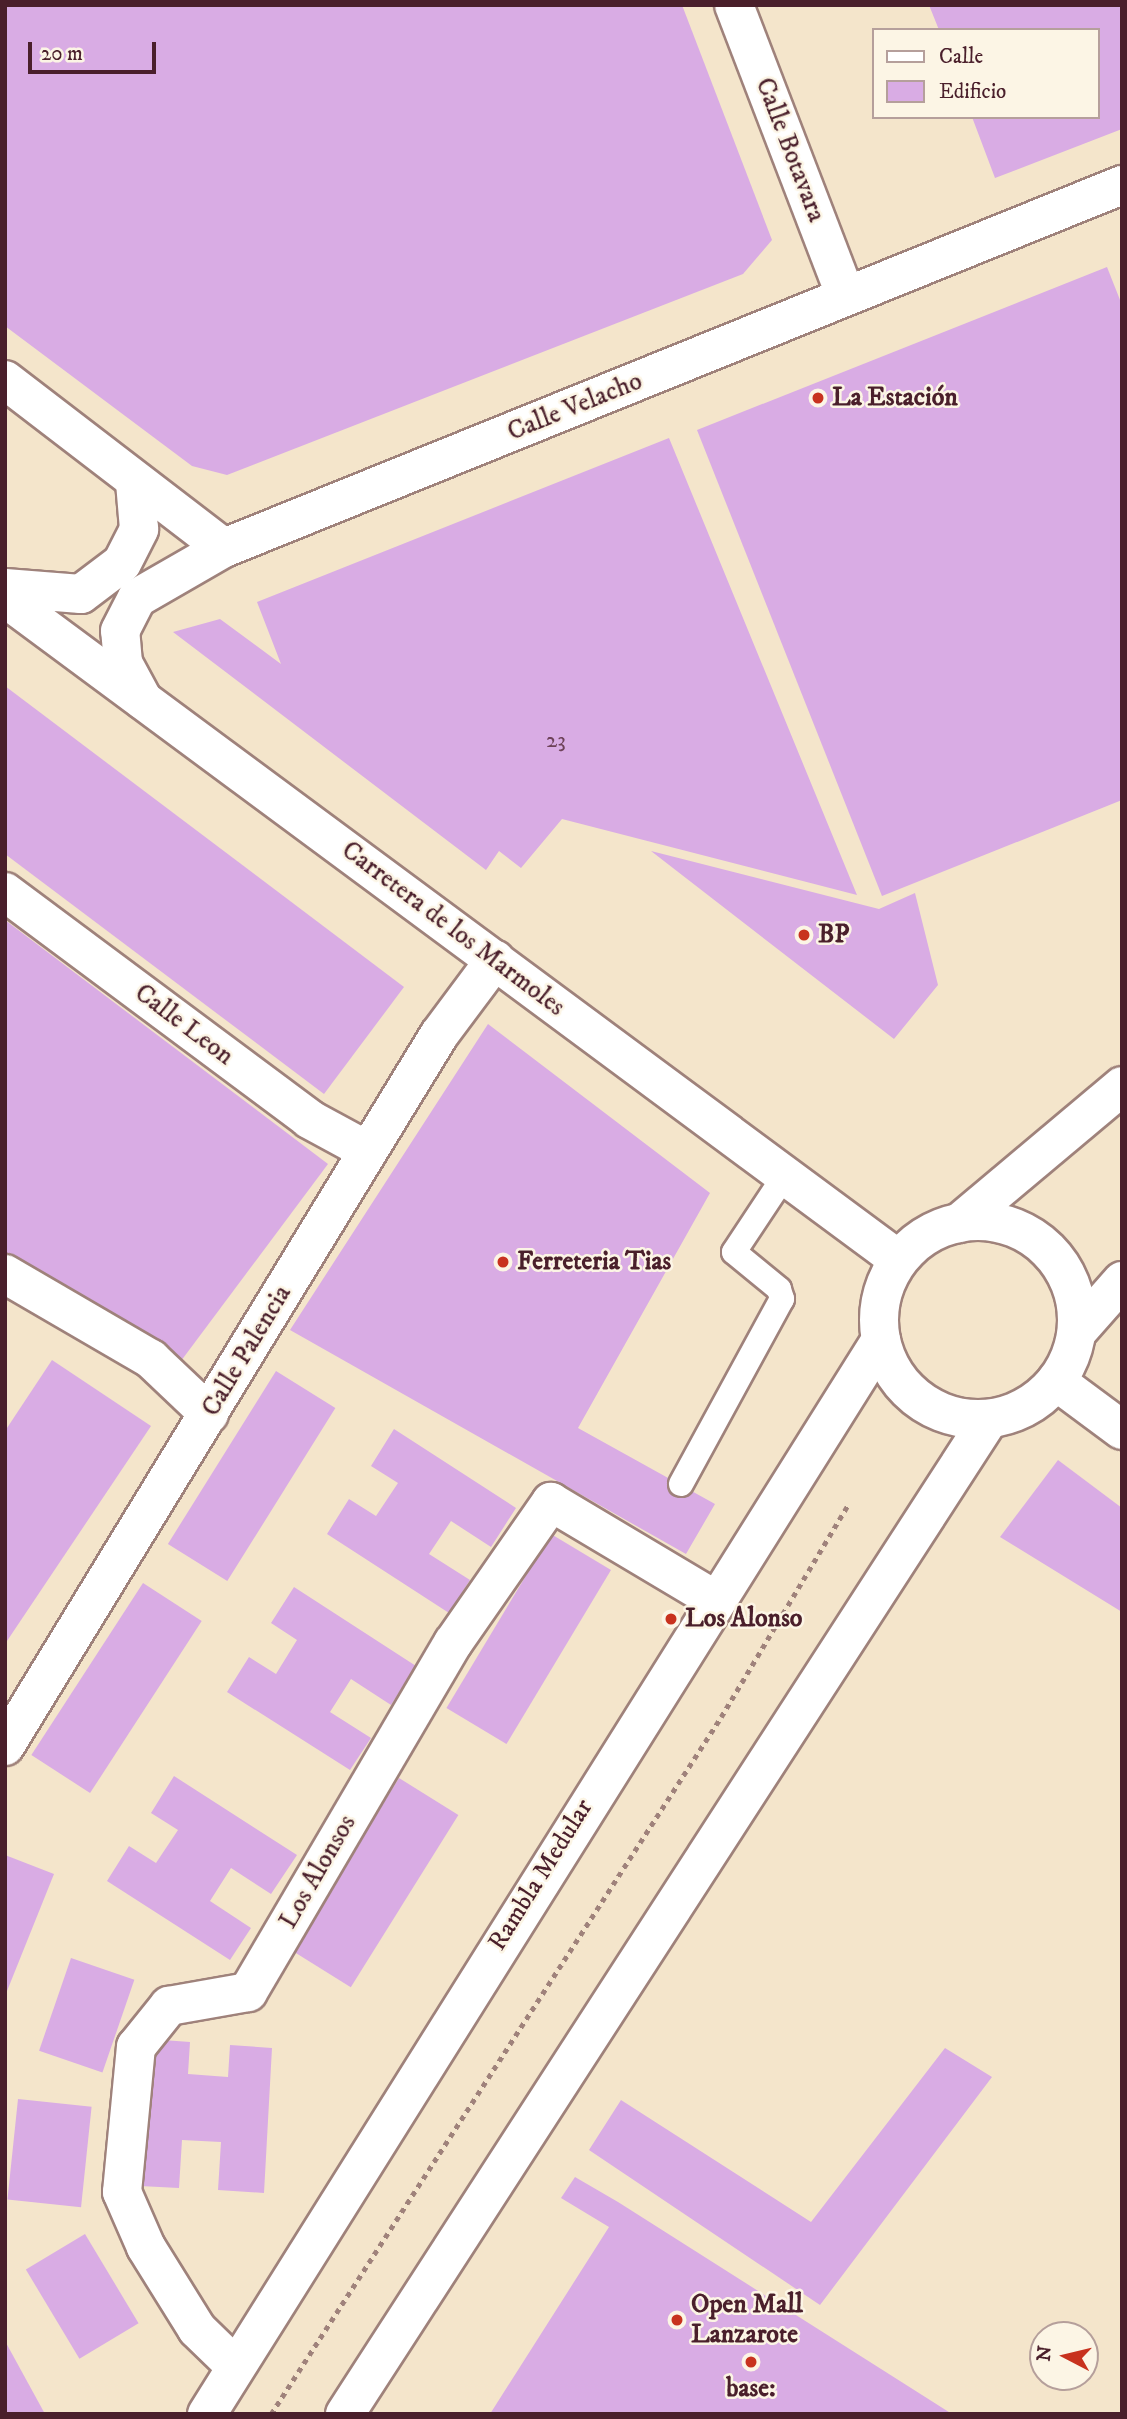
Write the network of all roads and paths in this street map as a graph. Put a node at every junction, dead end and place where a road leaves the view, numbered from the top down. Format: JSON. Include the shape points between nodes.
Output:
{"nodes":[{"id":1,"x":734,"y":5,"type":"edge"},
{"id":2,"x":1122,"y":185,"type":"edge"},
{"id":3,"x":845,"y":295,"type":"junction"},
{"id":4,"x":5,"y":380,"type":"edge"},
{"id":5,"x":135,"y":482,"type":"junction"},
{"id":6,"x":223,"y":548,"type":"junction"},
{"id":7,"x":5,"y":589,"type":"edge"},
{"id":8,"x":82,"y":594,"type":"junction"},
{"id":9,"x":5,"y":598,"type":"edge"},
{"id":10,"x":75,"y":649,"type":"junction"},
{"id":11,"x":143,"y":700,"type":"junction"},
{"id":12,"x":5,"y":892,"type":"edge"},
{"id":13,"x":495,"y":960,"type":"junction"},
{"id":14,"x":1122,"y":1086,"type":"edge"},
{"id":15,"x":368,"y":1151,"type":"junction"},
{"id":16,"x":783,"y":1178,"type":"junction"},
{"id":17,"x":960,"y":1223,"type":"junction"},
{"id":18,"x":900,"y":1260,"type":"junction"},
{"id":19,"x":5,"y":1274,"type":"edge"},
{"id":20,"x":1122,"y":1281,"type":"edge"},
{"id":21,"x":1077,"y":1332,"type":"junction"},
{"id":22,"x":881,"y":1340,"type":"junction"},
{"id":23,"x":1056,"y":1381,"type":"junction"},
{"id":24,"x":209,"y":1414,"type":"junction"},
{"id":25,"x":989,"y":1419,"type":"junction"},
{"id":26,"x":1122,"y":1430,"type":"edge"},
{"id":27,"x":681,"y":1484,"type":"dead end"},
{"id":28,"x":849,"y":1503,"type":"dead end"},
{"id":29,"x":714,"y":1599,"type":"junction"},
{"id":30,"x":12,"y":1721,"type":"edge"},
{"id":31,"x":235,"y":2366,"type":"junction"},
{"id":32,"x":206,"y":2414,"type":"edge"},
{"id":33,"x":271,"y":2414,"type":"edge"},
{"id":34,"x":345,"y":2414,"type":"edge"}],
"edges":[{"from":1,"to":3,"type":"street","name":"Calle Botavara"},
{"from":2,"to":3,"type":"street","name":"Calle Velacho"},
{"from":3,"to":6,"type":"street","name":"Calle Velacho"},
{"from":4,"to":5,"type":"street"},
{"from":5,"to":6,"type":"street"},
{"from":5,"to":8,"type":"street","via":[[139,529],[122,564]]},
{"from":6,"to":11,"type":"street","name":"Calle Velacho","via":[[137,598],[131,609],[120,631],[123,663]]},
{"from":7,"to":8,"type":"street"},
{"from":8,"to":10,"type":"street"},
{"from":9,"to":10,"type":"street","name":"Carretera de los Marmoles"},
{"from":10,"to":11,"type":"street","name":"Carretera de los Marmoles"},
{"from":11,"to":13,"type":"street","name":"Carretera de los Marmoles"},
{"from":12,"to":15,"type":"street","name":"Calle Leon","via":[[309,1118]]},
{"from":13,"to":15,"type":"street","name":"Calle Palencia"},
{"from":13,"to":16,"type":"street","name":"Carretera de los Marmoles"},
{"from":14,"to":17,"type":"street"},
{"from":15,"to":24,"type":"street","name":"Calle Palencia"},
{"from":16,"to":18,"type":"street","name":"Carretera de los Marmoles"},
{"from":16,"to":27,"type":"lane","via":[[734,1252],[779,1289],[782,1299]]},
{"from":17,"to":18,"type":"street","via":[[937,1230]]},
{"from":17,"to":21,"type":"street","via":[[991,1222],[1046,1248],[1076,1301]]},
{"from":18,"to":22,"type":"street","via":[[880,1312]]},
{"from":19,"to":24,"type":"street","via":[[151,1359]]},
{"from":20,"to":21,"type":"street"},
{"from":21,"to":23,"type":"street"},
{"from":22,"to":25,"type":"street","via":[[891,1368],[917,1397],[960,1418]]},
{"from":22,"to":29,"type":"street","name":"Rambla Medular"},
{"from":23,"to":25,"type":"street","via":[[1015,1413]]},
{"from":23,"to":26,"type":"street"},
{"from":24,"to":30,"type":"street","name":"Calle Palencia"},
{"from":25,"to":34,"type":"street"},
{"from":28,"to":33,"type":"path","via":[[721,1717]]},
{"from":29,"to":31,"type":"street","name":"Rambla Medular"},
{"from":29,"to":31,"type":"street","name":"Los Alonsos","via":[[644,1544],[551,1502],[453,1643],[248,1992],[169,2006],[136,2047],[122,2192],[146,2247],[197,2329]]},
{"from":31,"to":32,"type":"street","name":"Rambla Medular"}]}
